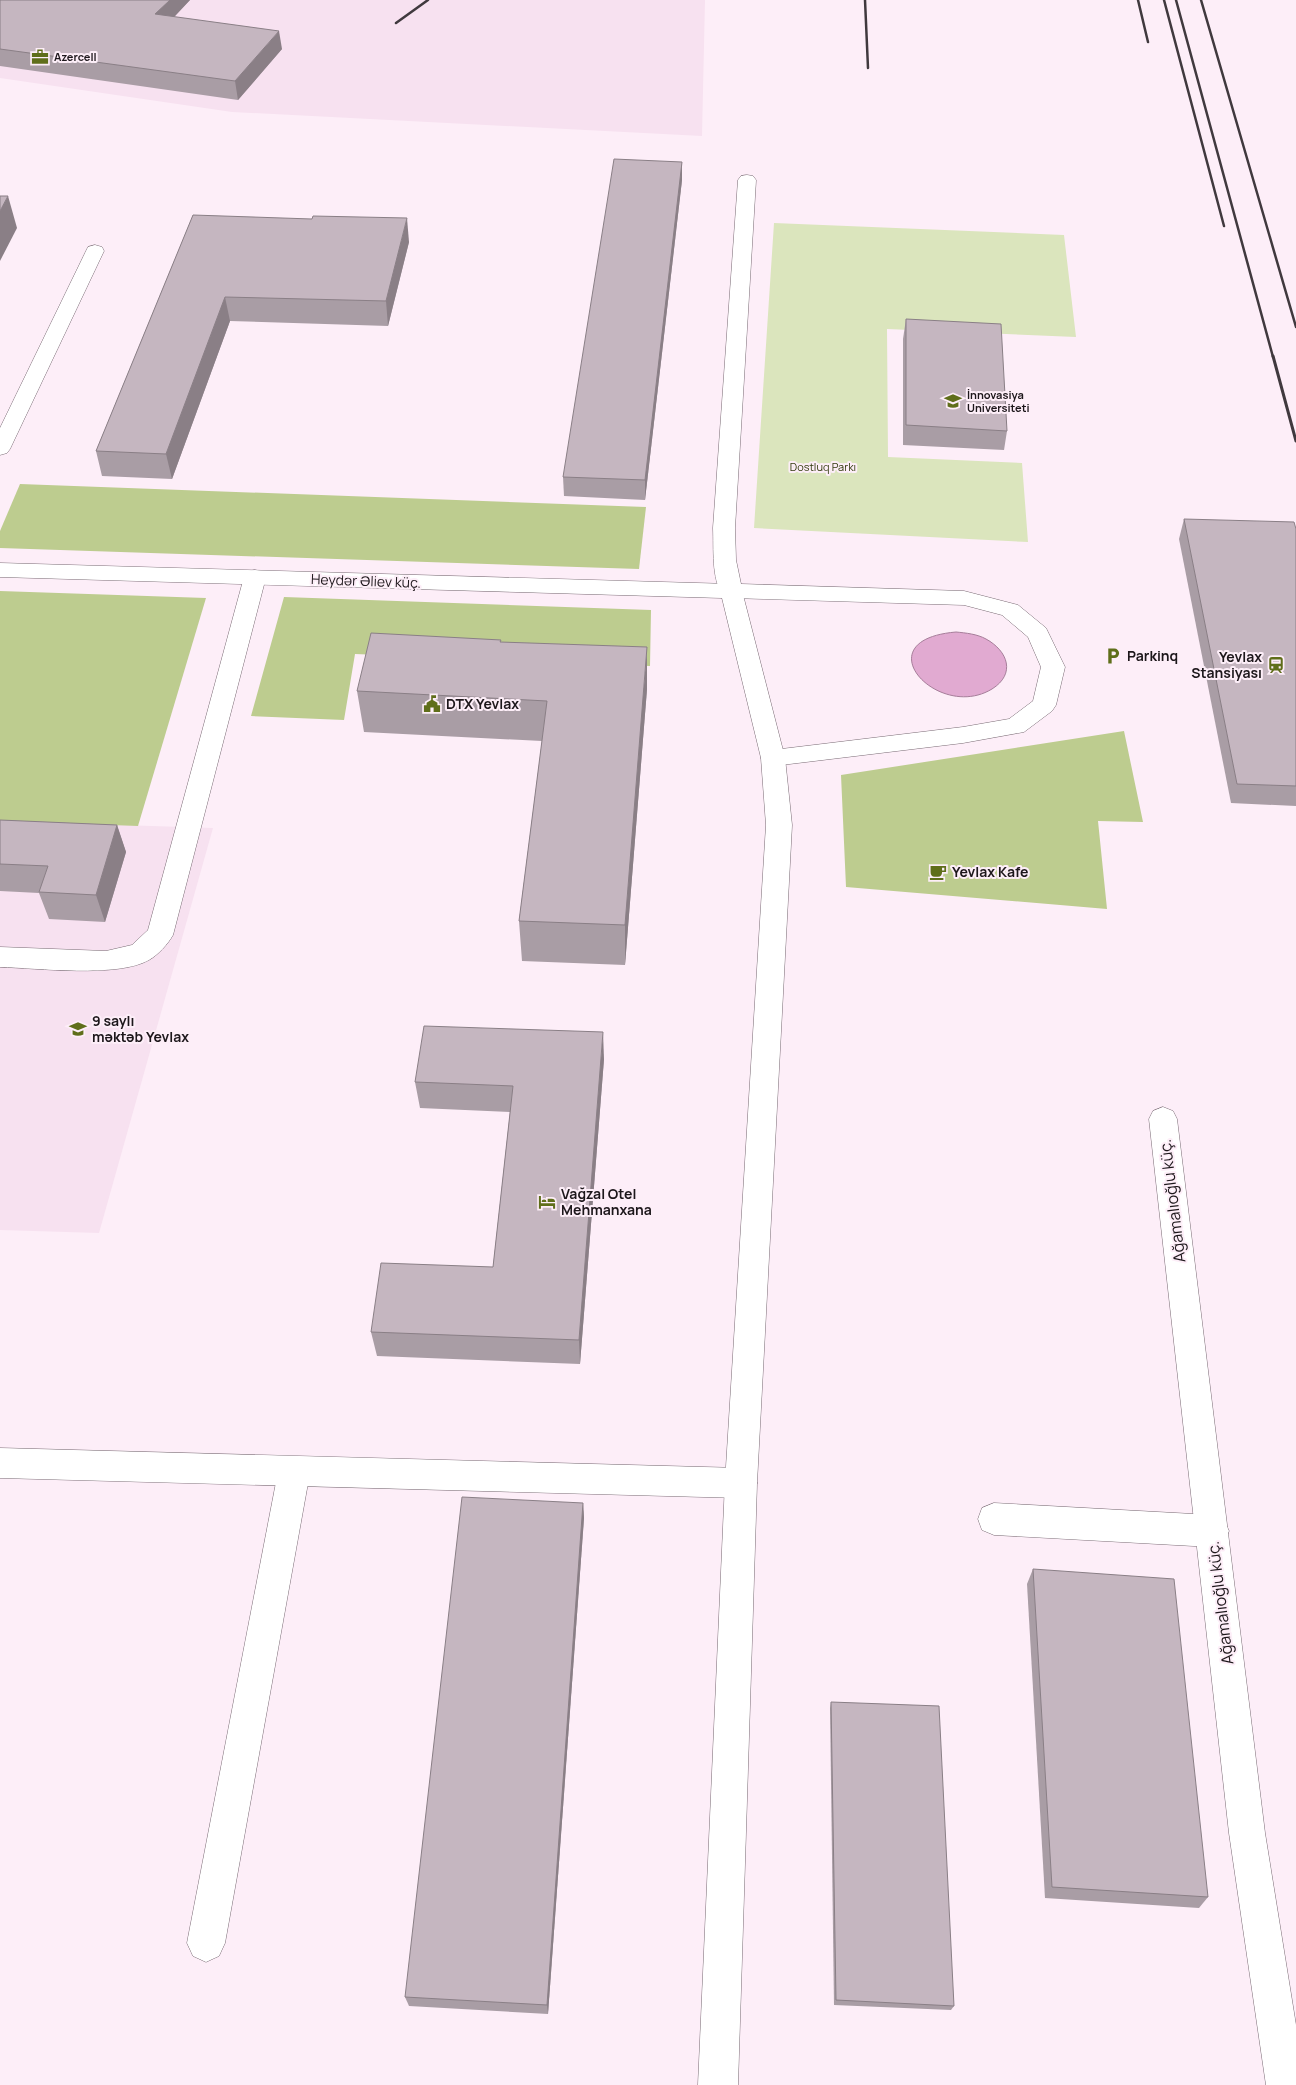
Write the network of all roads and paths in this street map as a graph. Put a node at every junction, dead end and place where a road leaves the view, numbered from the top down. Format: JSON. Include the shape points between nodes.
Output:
{"nodes":[{"id":1,"x":747,"y":180,"type":"dead end"},
{"id":2,"x":95,"y":251,"type":"dead end"},
{"id":3,"x":0,"y":449,"type":"edge"},
{"id":4,"x":0,"y":570,"type":"edge"},
{"id":5,"x":255,"y":577,"type":"junction"},
{"id":6,"x":731,"y":591,"type":"junction"},
{"id":7,"x":773,"y":758,"type":"junction"},
{"id":8,"x":0,"y":956,"type":"edge"},
{"id":9,"x":1163,"y":1119,"type":"dead end"},
{"id":10,"x":0,"y":1463,"type":"edge"},
{"id":11,"x":294,"y":1472,"type":"junction"},
{"id":12,"x":741,"y":1483,"type":"junction"},
{"id":13,"x":994,"y":1519,"type":"dead end"},
{"id":14,"x":1212,"y":1531,"type":"junction"},
{"id":15,"x":206,"y":1942,"type":"dead end"},
{"id":16,"x":718,"y":2085,"type":"edge"},
{"id":17,"x":1286,"y":2085,"type":"edge"}],
"edges":[{"from":1,"to":6,"type":"street","via":[[724,528],[725,560]]},
{"from":2,"to":3,"type":"street"},
{"from":4,"to":5,"type":"street","name":"Heydər Əliev küç."},
{"from":5,"to":6,"type":"street","name":"Heydər Əliev küç."},
{"from":5,"to":8,"type":"street","via":[[160,935],[140,953],[106,961]]},
{"from":6,"to":7,"type":"street"},
{"from":6,"to":7,"type":"street","name":"Heydər Əliev küç.","via":[[964,598],[1010,610],[1038,633],[1053,667],[1044,705],[1016,726]]},
{"from":7,"to":12,"type":"street","via":[[780,824]]},
{"from":9,"to":14,"type":"street","name":"Ağamalıoğlu küç."},
{"from":10,"to":11,"type":"street"},
{"from":11,"to":12,"type":"street"},
{"from":11,"to":15,"type":"street"},
{"from":12,"to":16,"type":"street"},
{"from":13,"to":14,"type":"street"},
{"from":14,"to":17,"type":"street","name":"Ağamalıoğlu küç.","via":[[1247,1833]]}]}
